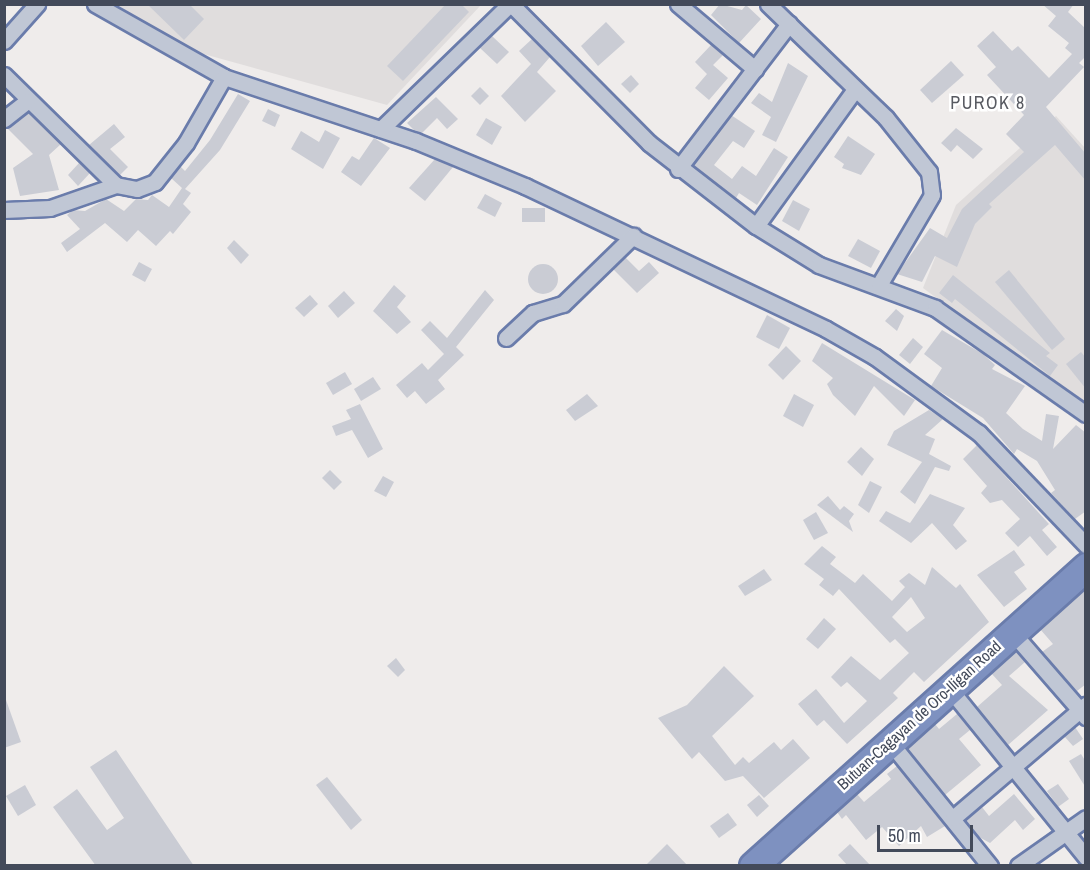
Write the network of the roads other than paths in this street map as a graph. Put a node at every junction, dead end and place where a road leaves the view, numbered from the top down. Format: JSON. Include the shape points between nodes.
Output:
{"nodes":[{"id":1,"x":37,"y":4,"type":"edge"},
{"id":2,"x":95,"y":4,"type":"edge"},
{"id":3,"x":510,"y":4,"type":"edge"},
{"id":4,"x":678,"y":4,"type":"edge"},
{"id":5,"x":768,"y":4,"type":"edge"},
{"id":6,"x":789,"y":24,"type":"junction"},
{"id":7,"x":4,"y":40,"type":"edge"},
{"id":8,"x":755,"y":69,"type":"junction"},
{"id":9,"x":4,"y":75,"type":"edge"},
{"id":10,"x":224,"y":78,"type":"junction"},
{"id":11,"x":855,"y":89,"type":"junction"},
{"id":12,"x":27,"y":101,"type":"junction"},
{"id":13,"x":4,"y":119,"type":"edge"},
{"id":14,"x":381,"y":129,"type":"junction"},
{"id":15,"x":678,"y":169,"type":"junction"},
{"id":16,"x":116,"y":185,"type":"junction"},
{"id":17,"x":4,"y":210,"type":"edge"},
{"id":18,"x":756,"y":226,"type":"junction"},
{"id":19,"x":633,"y":236,"type":"junction"},
{"id":20,"x":879,"y":285,"type":"junction"},
{"id":21,"x":506,"y":338,"type":"dead end"},
{"id":22,"x":1086,"y":414,"type":"edge"},
{"id":23,"x":1086,"y":545,"type":"edge"},
{"id":24,"x":1086,"y":567,"type":"edge"},
{"id":25,"x":1012,"y":632,"type":"junction"},
{"id":26,"x":949,"y":688,"type":"junction"},
{"id":27,"x":1084,"y":711,"type":"edge"},
{"id":28,"x":889,"y":741,"type":"junction"},
{"id":29,"x":1015,"y":765,"type":"junction"},
{"id":30,"x":953,"y":818,"type":"junction"},
{"id":31,"x":1086,"y":818,"type":"edge"},
{"id":32,"x":1066,"y":832,"type":"junction"},
{"id":33,"x":1086,"y":857,"type":"edge"},
{"id":34,"x":753,"y":866,"type":"edge"},
{"id":35,"x":990,"y":866,"type":"edge"},
{"id":36,"x":1018,"y":866,"type":"edge"}],
"edges":[{"from":1,"to":7,"type":"street"},
{"from":2,"to":10,"type":"street"},
{"from":3,"to":14,"type":"street"},
{"from":3,"to":15,"type":"street"},
{"from":4,"to":8,"type":"street"},
{"from":5,"to":6,"type":"street"},
{"from":6,"to":8,"type":"street"},
{"from":6,"to":11,"type":"street"},
{"from":8,"to":15,"type":"street"},
{"from":9,"to":12,"type":"street"},
{"from":10,"to":14,"type":"street"},
{"from":10,"to":16,"type":"street","via":[[159,179],[137,189]]},
{"from":11,"to":18,"type":"street"},
{"from":11,"to":20,"type":"street","via":[[905,138],[933,181],[932,195]]},
{"from":12,"to":13,"type":"street"},
{"from":12,"to":16,"type":"street"},
{"from":14,"to":19,"type":"street"},
{"from":15,"to":18,"type":"street"},
{"from":16,"to":17,"type":"street","via":[[75,203]]},
{"from":18,"to":20,"type":"street","via":[[819,265]]},
{"from":19,"to":21,"type":"street","via":[[563,304],[533,313]]},
{"from":19,"to":23,"type":"street","via":[[875,357],[979,433]]},
{"from":20,"to":22,"type":"street","via":[[948,316]]},
{"from":24,"to":25,"type":"highway","name":"Butuan-Cagayan de Oro-Iligan Road"},
{"from":25,"to":26,"type":"highway","name":"Butuan-Cagayan de Oro-Iligan Road"},
{"from":25,"to":27,"type":"street"},
{"from":26,"to":28,"type":"highway","name":"Butuan-Cagayan de Oro-Iligan Road"},
{"from":26,"to":29,"type":"street"},
{"from":27,"to":29,"type":"street"},
{"from":28,"to":30,"type":"street"},
{"from":28,"to":34,"type":"highway","name":"Butuan-Cagayan de Oro-Iligan Road"},
{"from":29,"to":30,"type":"street"},
{"from":29,"to":32,"type":"street"},
{"from":30,"to":35,"type":"street"},
{"from":31,"to":32,"type":"street"},
{"from":32,"to":33,"type":"street"},
{"from":32,"to":36,"type":"street"}]}
